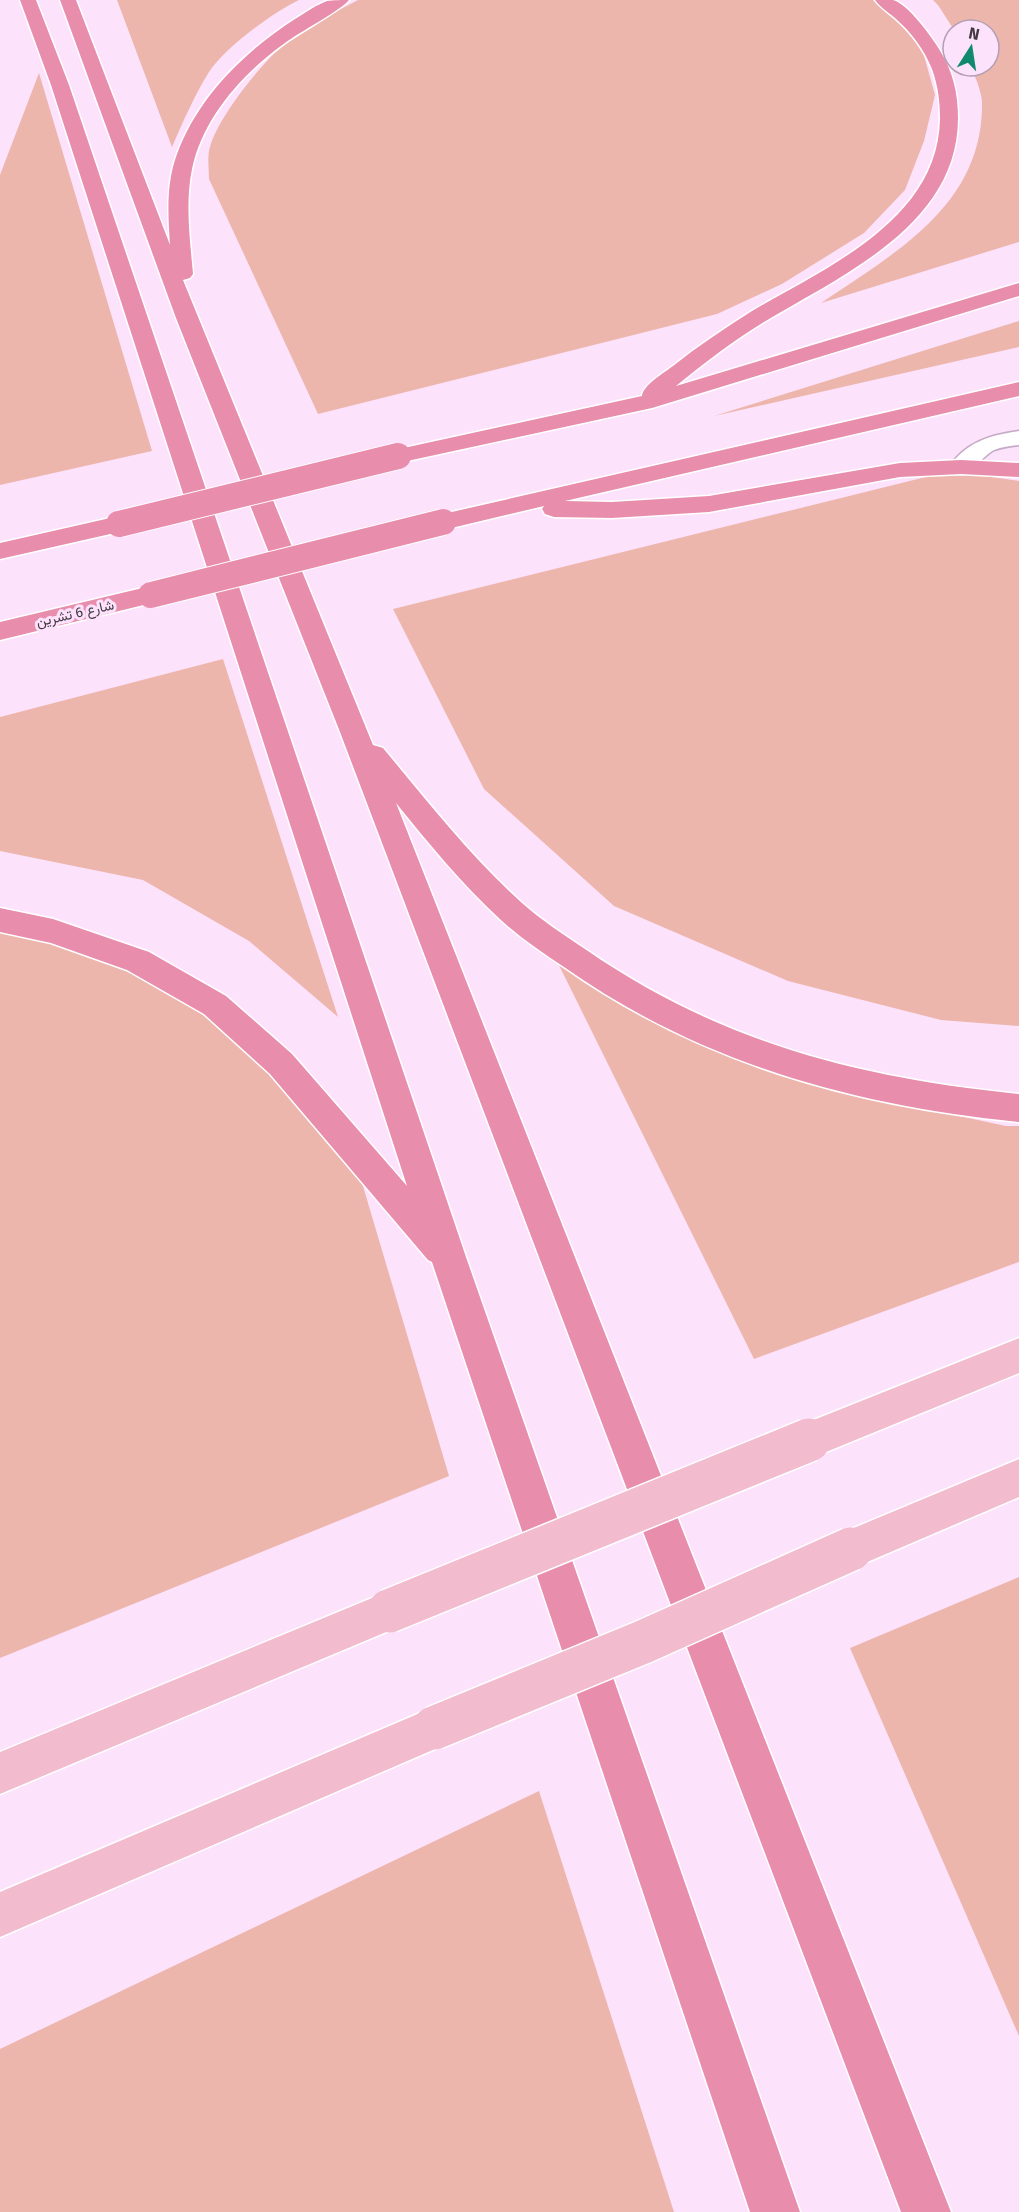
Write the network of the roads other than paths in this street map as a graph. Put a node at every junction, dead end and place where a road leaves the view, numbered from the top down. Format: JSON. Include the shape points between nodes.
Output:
{"nodes":[{"id":1,"x":28,"y":0,"type":"edge"},
{"id":2,"x":68,"y":0,"type":"edge"},
{"id":3,"x":341,"y":0,"type":"edge"},
{"id":4,"x":883,"y":0,"type":"edge"},
{"id":5,"x":1019,"y":289,"type":"edge"},
{"id":6,"x":187,"y":318,"type":"junction"},
{"id":7,"x":1019,"y":388,"type":"edge"},
{"id":8,"x":644,"y":403,"type":"junction"},
{"id":9,"x":1019,"y":438,"type":"edge"},
{"id":10,"x":961,"y":467,"type":"junction"},
{"id":11,"x":1019,"y":470,"type":"edge"},
{"id":12,"x":513,"y":506,"type":"junction"},
{"id":13,"x":0,"y":552,"type":"edge"},
{"id":14,"x":0,"y":631,"type":"edge"},
{"id":15,"x":354,"y":732,"type":"junction"},
{"id":16,"x":0,"y":920,"type":"edge"},
{"id":17,"x":1019,"y":1108,"type":"edge"},
{"id":18,"x":449,"y":1260,"type":"junction"},
{"id":19,"x":1019,"y":1355,"type":"edge"},
{"id":20,"x":1019,"y":1478,"type":"edge"},
{"id":21,"x":0,"y":1773,"type":"edge"},
{"id":22,"x":0,"y":1915,"type":"edge"},
{"id":23,"x":775,"y":2212,"type":"edge"},
{"id":24,"x":926,"y":2212,"type":"edge"}],
"edges":[{"from":1,"to":18,"type":"highway","via":[[60,85]]},
{"from":2,"to":6,"type":"highway"},
{"from":3,"to":6,"type":"highway","via":[[266,47],[231,81],[204,117],[186,157],[180,194],[179,233]]},
{"from":4,"to":8,"type":"highway","via":[[915,28],[934,53],[946,80],[951,134],[944,160],[930,187],[911,213],[884,238],[718,343],[678,371]]},
{"from":5,"to":8,"type":"highway"},
{"from":6,"to":15,"type":"highway"},
{"from":7,"to":12,"type":"highway","name":"شارع 6 تشرين"},
{"from":8,"to":13,"type":"highway","bridge":true,"via":[[398,456]]},
{"from":9,"to":10,"type":"lane","via":[[987,444]]},
{"from":10,"to":11,"type":"highway"},
{"from":10,"to":12,"type":"highway","via":[[900,470],[757,497],[661,508]]},
{"from":12,"to":14,"type":"highway","name":"شارع 6 تشرين","bridge":true},
{"from":15,"to":17,"type":"highway","via":[[454,854],[512,912],[583,967],[657,1010],[761,1055],[863,1086],[969,1104]]},
{"from":15,"to":24,"type":"highway"},
{"from":16,"to":18,"type":"highway","via":[[54,931],[138,961],[215,1005],[281,1064]]},
{"from":18,"to":23,"type":"highway"},
{"from":19,"to":21,"type":"main road","bridge":true},
{"from":20,"to":22,"type":"main road","bridge":true}]}
